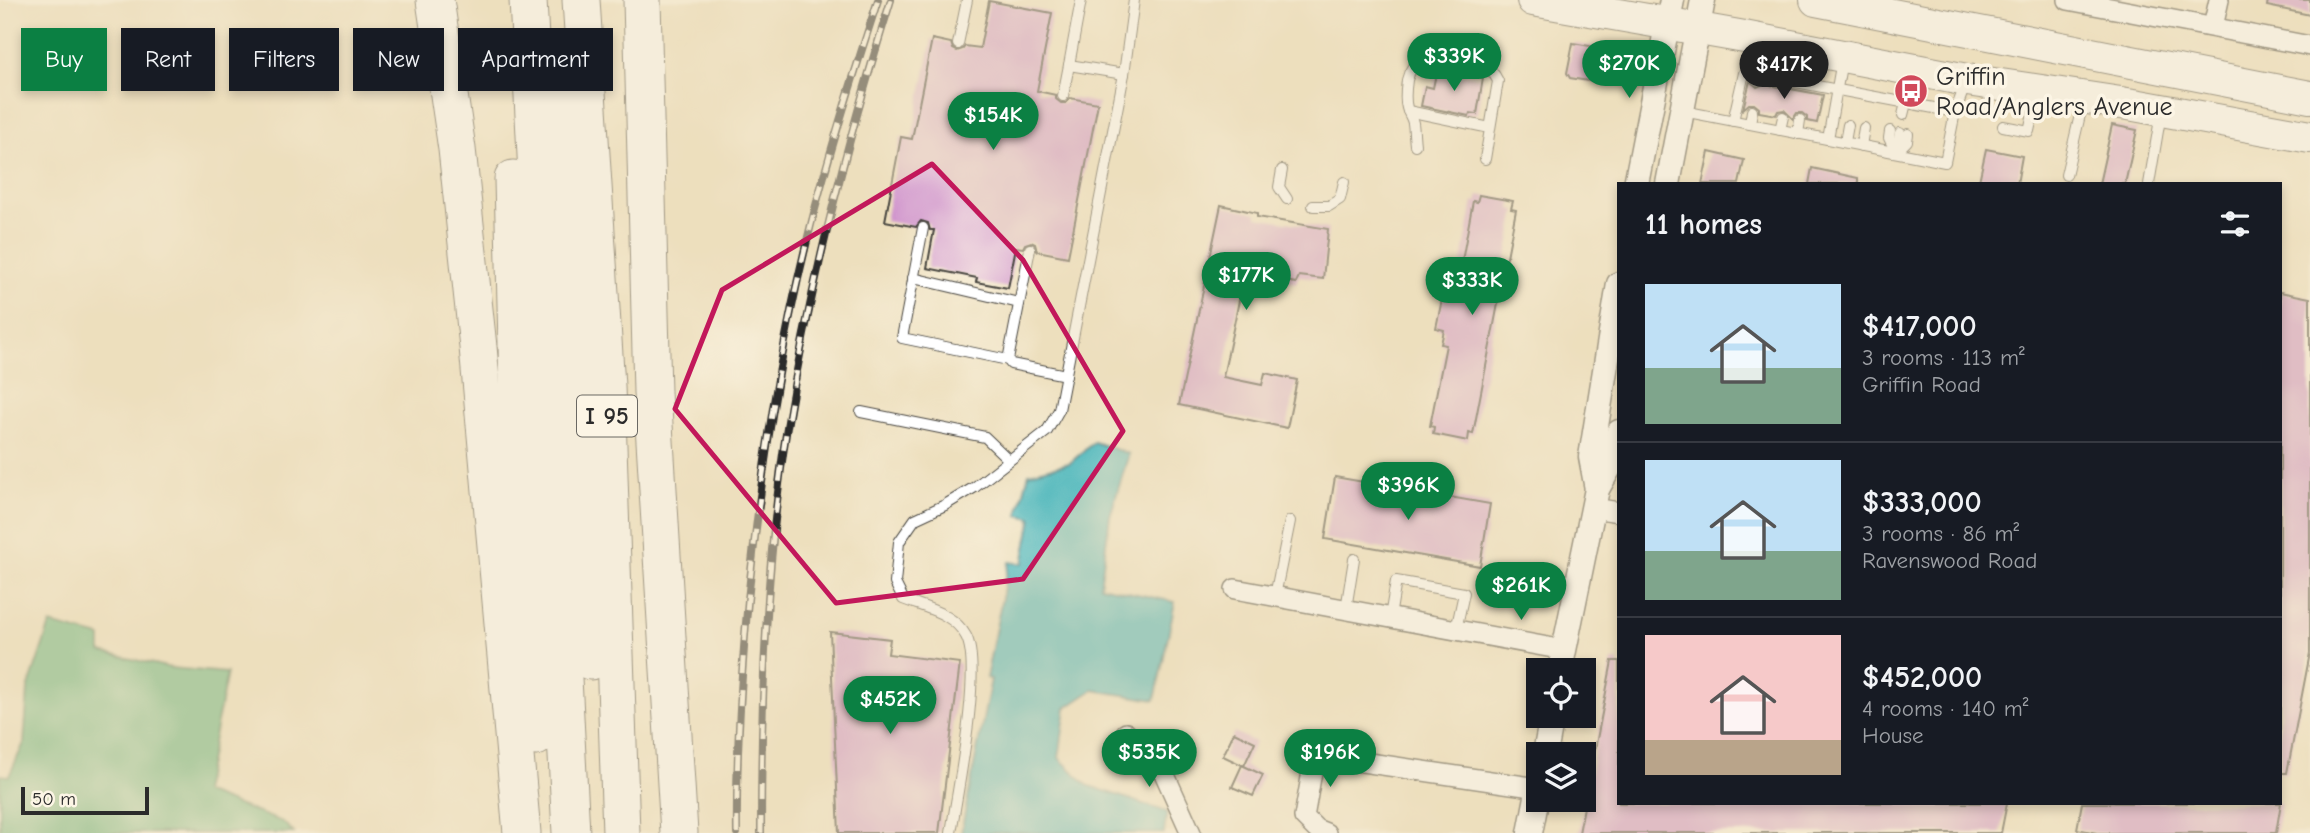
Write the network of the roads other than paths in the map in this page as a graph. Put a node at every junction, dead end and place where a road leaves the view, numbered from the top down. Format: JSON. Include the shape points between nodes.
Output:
{"nodes":[{"id":1,"x":435,"y":0,"type":"edge"},
{"id":2,"x":508,"y":0,"type":"edge"},
{"id":3,"x":528,"y":0,"type":"edge"},
{"id":4,"x":558,"y":0,"type":"edge"},
{"id":5,"x":581,"y":0,"type":"edge"},
{"id":6,"x":967,"y":0,"type":"edge"},
{"id":7,"x":1082,"y":0,"type":"edge"},
{"id":8,"x":1134,"y":0,"type":"edge"},
{"id":9,"x":1533,"y":0,"type":"edge"},
{"id":10,"x":1816,"y":0,"type":"edge"},
{"id":11,"x":2068,"y":0,"type":"edge"},
{"id":12,"x":2219,"y":0,"type":"edge"},
{"id":13,"x":1861,"y":4,"type":"edge"},
{"id":14,"x":643,"y":7,"type":"edge"},
{"id":15,"x":1669,"y":11,"type":"edge"},
{"id":16,"x":1700,"y":14,"type":"edge"},
{"id":17,"x":2213,"y":27,"type":"junction"},
{"id":18,"x":1766,"y":41,"type":"junction"},
{"id":19,"x":958,"y":44,"type":"dead end"},
{"id":20,"x":2310,"y":46,"type":"edge"},
{"id":21,"x":1803,"y":48,"type":"junction"},
{"id":22,"x":1843,"y":56,"type":"junction"},
{"id":23,"x":1069,"y":65,"type":"junction"},
{"id":24,"x":1125,"y":74,"type":"junction"},
{"id":25,"x":1758,"y":77,"type":"junction"},
{"id":26,"x":1967,"y":80,"type":"junction"},
{"id":27,"x":1797,"y":84,"type":"junction"},
{"id":28,"x":1837,"y":90,"type":"junction"},
{"id":29,"x":2038,"y":91,"type":"junction"},
{"id":30,"x":1063,"y":96,"type":"dead end"},
{"id":31,"x":2310,"y":97,"type":"edge"},
{"id":32,"x":2084,"y":98,"type":"junction"},
{"id":33,"x":1906,"y":103,"type":"junction"},
{"id":34,"x":2162,"y":109,"type":"junction"},
{"id":35,"x":1408,"y":111,"type":"junction"},
{"id":36,"x":1682,"y":111,"type":"junction"},
{"id":37,"x":1752,"y":111,"type":"dead end"},
{"id":38,"x":1955,"y":112,"type":"junction"},
{"id":39,"x":1783,"y":117,"type":"dead end"},
{"id":40,"x":1800,"y":120,"type":"dead end"},
{"id":41,"x":2223,"y":120,"type":"junction"},
{"id":42,"x":2310,"y":120,"type":"edge"},
{"id":43,"x":1733,"y":121,"type":"junction"},
{"id":44,"x":1750,"y":124,"type":"junction"},
{"id":45,"x":1848,"y":125,"type":"dead end"},
{"id":46,"x":2003,"y":127,"type":"dead end"},
{"id":47,"x":1490,"y":128,"type":"junction"},
{"id":48,"x":1864,"y":128,"type":"dead end"},
{"id":49,"x":1780,"y":130,"type":"junction"},
{"id":50,"x":1899,"y":133,"type":"dead end"},
{"id":51,"x":1798,"y":134,"type":"junction"},
{"id":52,"x":2310,"y":137,"type":"edge"},
{"id":53,"x":1828,"y":139,"type":"junction"},
{"id":54,"x":1845,"y":142,"type":"junction"},
{"id":55,"x":1415,"y":145,"type":"dead end"},
{"id":56,"x":1861,"y":146,"type":"junction"},
{"id":57,"x":1896,"y":152,"type":"junction"},
{"id":58,"x":1485,"y":159,"type":"dead end"},
{"id":59,"x":1282,"y":170,"type":"dead end"},
{"id":60,"x":2066,"y":175,"type":"dead end"},
{"id":61,"x":1344,"y":182,"type":"dead end"},
{"id":62,"x":1636,"y":182,"type":"edge"},
{"id":63,"x":1668,"y":182,"type":"edge"},
{"id":64,"x":2149,"y":182,"type":"edge"},
{"id":65,"x":1287,"y":199,"type":"dead end"},
{"id":66,"x":1313,"y":206,"type":"dead end"},
{"id":67,"x":923,"y":228,"type":"dead end"},
{"id":68,"x":1030,"y":249,"type":"dead end"},
{"id":69,"x":913,"y":278,"type":"junction"},
{"id":70,"x":1617,"y":296,"type":"edge"},
{"id":71,"x":1019,"y":303,"type":"junction"},
{"id":72,"x":1007,"y":360,"type":"junction"},
{"id":73,"x":1066,"y":375,"type":"junction"},
{"id":74,"x":861,"y":412,"type":"dead end"},
{"id":75,"x":1617,"y":442,"type":"edge"},
{"id":76,"x":1009,"y":460,"type":"junction"},
{"id":77,"x":1595,"y":498,"type":"junction"},
{"id":78,"x":1617,"y":511,"type":"edge"},
{"id":79,"x":1290,"y":521,"type":"dead end"},
{"id":80,"x":1354,"y":559,"type":"dead end"},
{"id":81,"x":1236,"y":589,"type":"dead end"},
{"id":82,"x":1275,"y":596,"type":"junction"},
{"id":83,"x":1346,"y":609,"type":"junction"},
{"id":84,"x":1390,"y":617,"type":"junction"},
{"id":85,"x":1456,"y":630,"type":"junction"},
{"id":86,"x":1555,"y":658,"type":"edge"},
{"id":87,"x":1562,"y":658,"type":"edge"},
{"id":88,"x":1126,"y":733,"type":"dead end"},
{"id":89,"x":1526,"y":788,"type":"edge"},
{"id":90,"x":1534,"y":812,"type":"edge"},
{"id":91,"x":522,"y":833,"type":"edge"},
{"id":92,"x":541,"y":833,"type":"edge"},
{"id":93,"x":571,"y":833,"type":"edge"},
{"id":94,"x":599,"y":833,"type":"edge"},
{"id":95,"x":621,"y":833,"type":"edge"},
{"id":96,"x":679,"y":833,"type":"edge"},
{"id":97,"x":951,"y":833,"type":"edge"},
{"id":98,"x":1191,"y":833,"type":"edge"},
{"id":99,"x":1326,"y":833,"type":"edge"},
{"id":100,"x":1530,"y":833,"type":"edge"}],
"edges":[{"from":1,"to":91,"type":"highway","via":[[457,149],[478,347]]},
{"from":2,"to":92,"type":"highway","via":[[518,388]]},
{"from":3,"to":93,"type":"highway"},
{"from":4,"to":94,"type":"highway"},
{"from":5,"to":95,"type":"highway","number":"I 95","via":[[606,386]]},
{"from":6,"to":19,"type":"lane"},
{"from":7,"to":23,"type":"lane"},
{"from":8,"to":24,"type":"lane"},
{"from":9,"to":15,"type":"main road"},
{"from":10,"to":13,"type":"main road"},
{"from":11,"to":17,"type":"street"},
{"from":12,"to":17,"type":"street"},
{"from":13,"to":31,"type":"main road"},
{"from":14,"to":96,"type":"highway","via":[[652,393]]},
{"from":15,"to":16,"type":"main road"},
{"from":15,"to":62,"type":"street"},
{"from":16,"to":18,"type":"main road"},
{"from":16,"to":36,"type":"street"},
{"from":17,"to":20,"type":"street"},
{"from":18,"to":21,"type":"main road"},
{"from":18,"to":25,"type":"lane"},
{"from":21,"to":22,"type":"main road"},
{"from":21,"to":27,"type":"lane"},
{"from":22,"to":26,"type":"main road"},
{"from":22,"to":28,"type":"lane"},
{"from":23,"to":24,"type":"lane"},
{"from":23,"to":30,"type":"lane"},
{"from":24,"to":73,"type":"lane"},
{"from":25,"to":27,"type":"lane"},
{"from":25,"to":43,"type":"lane","via":[[1744,73]]},
{"from":26,"to":29,"type":"main road"},
{"from":26,"to":38,"type":"lane"},
{"from":27,"to":28,"type":"lane"},
{"from":28,"to":33,"type":"lane","via":[[1853,98]]},
{"from":28,"to":53,"type":"lane"},
{"from":29,"to":32,"type":"main road"},
{"from":29,"to":46,"type":"lane","via":[[2029,131]]},
{"from":32,"to":34,"type":"main road"},
{"from":32,"to":60,"type":"lane"},
{"from":33,"to":33,"type":"lane","via":[[1913,111],[1903,115],[1894,108]]},
{"from":33,"to":38,"type":"lane"},
{"from":34,"to":41,"type":"main road"},
{"from":34,"to":64,"type":"lane"},
{"from":35,"to":47,"type":"lane"},
{"from":35,"to":47,"type":"lane","via":[[1407,80],[1415,63],[1425,55],[1446,52],[1469,56],[1493,71],[1498,81]]},
{"from":35,"to":55,"type":"lane"},
{"from":36,"to":43,"type":"lane"},
{"from":36,"to":63,"type":"street"},
{"from":37,"to":44,"type":"lane"},
{"from":38,"to":57,"type":"lane","via":[[1945,162]]},
{"from":39,"to":49,"type":"lane"},
{"from":40,"to":51,"type":"lane"},
{"from":41,"to":42,"type":"main road","via":[[2242,107]]},
{"from":41,"to":52,"type":"main road"},
{"from":43,"to":44,"type":"lane"},
{"from":44,"to":49,"type":"lane"},
{"from":45,"to":54,"type":"lane"},
{"from":47,"to":58,"type":"lane"},
{"from":48,"to":56,"type":"lane"},
{"from":49,"to":51,"type":"lane"},
{"from":50,"to":57,"type":"lane"},
{"from":51,"to":53,"type":"lane"},
{"from":53,"to":54,"type":"lane"},
{"from":54,"to":56,"type":"lane"},
{"from":56,"to":57,"type":"lane"},
{"from":59,"to":65,"type":"lane","via":[[1279,187]]},
{"from":61,"to":66,"type":"lane","via":[[1340,199],[1328,206]]},
{"from":67,"to":69,"type":"lane"},
{"from":68,"to":71,"type":"lane"},
{"from":69,"to":71,"type":"lane"},
{"from":69,"to":72,"type":"lane","via":[[902,338]]},
{"from":70,"to":77,"type":"street","via":[[1591,457]]},
{"from":71,"to":72,"type":"lane"},
{"from":72,"to":73,"type":"lane"},
{"from":73,"to":76,"type":"lane","via":[[1059,410],[1047,430]]},
{"from":74,"to":76,"type":"lane","via":[[985,436]]},
{"from":75,"to":77,"type":"street"},
{"from":76,"to":97,"type":"lane","via":[[975,487],[915,519],[899,542],[895,583],[903,599],[949,617],[966,635],[973,657]]},
{"from":77,"to":78,"type":"street"},
{"from":77,"to":87,"type":"street"},
{"from":79,"to":82,"type":"lane"},
{"from":80,"to":83,"type":"lane"},
{"from":81,"to":82,"type":"street"},
{"from":82,"to":83,"type":"street"},
{"from":83,"to":84,"type":"street"},
{"from":84,"to":85,"type":"street"},
{"from":84,"to":85,"type":"lane","via":[[1396,581],[1464,593]]},
{"from":85,"to":86,"type":"street"},
{"from":88,"to":98,"type":"street","via":[[1164,773]]},
{"from":89,"to":99,"type":"street","via":[[1315,755],[1304,817]]},
{"from":90,"to":100,"type":"street"}]}
